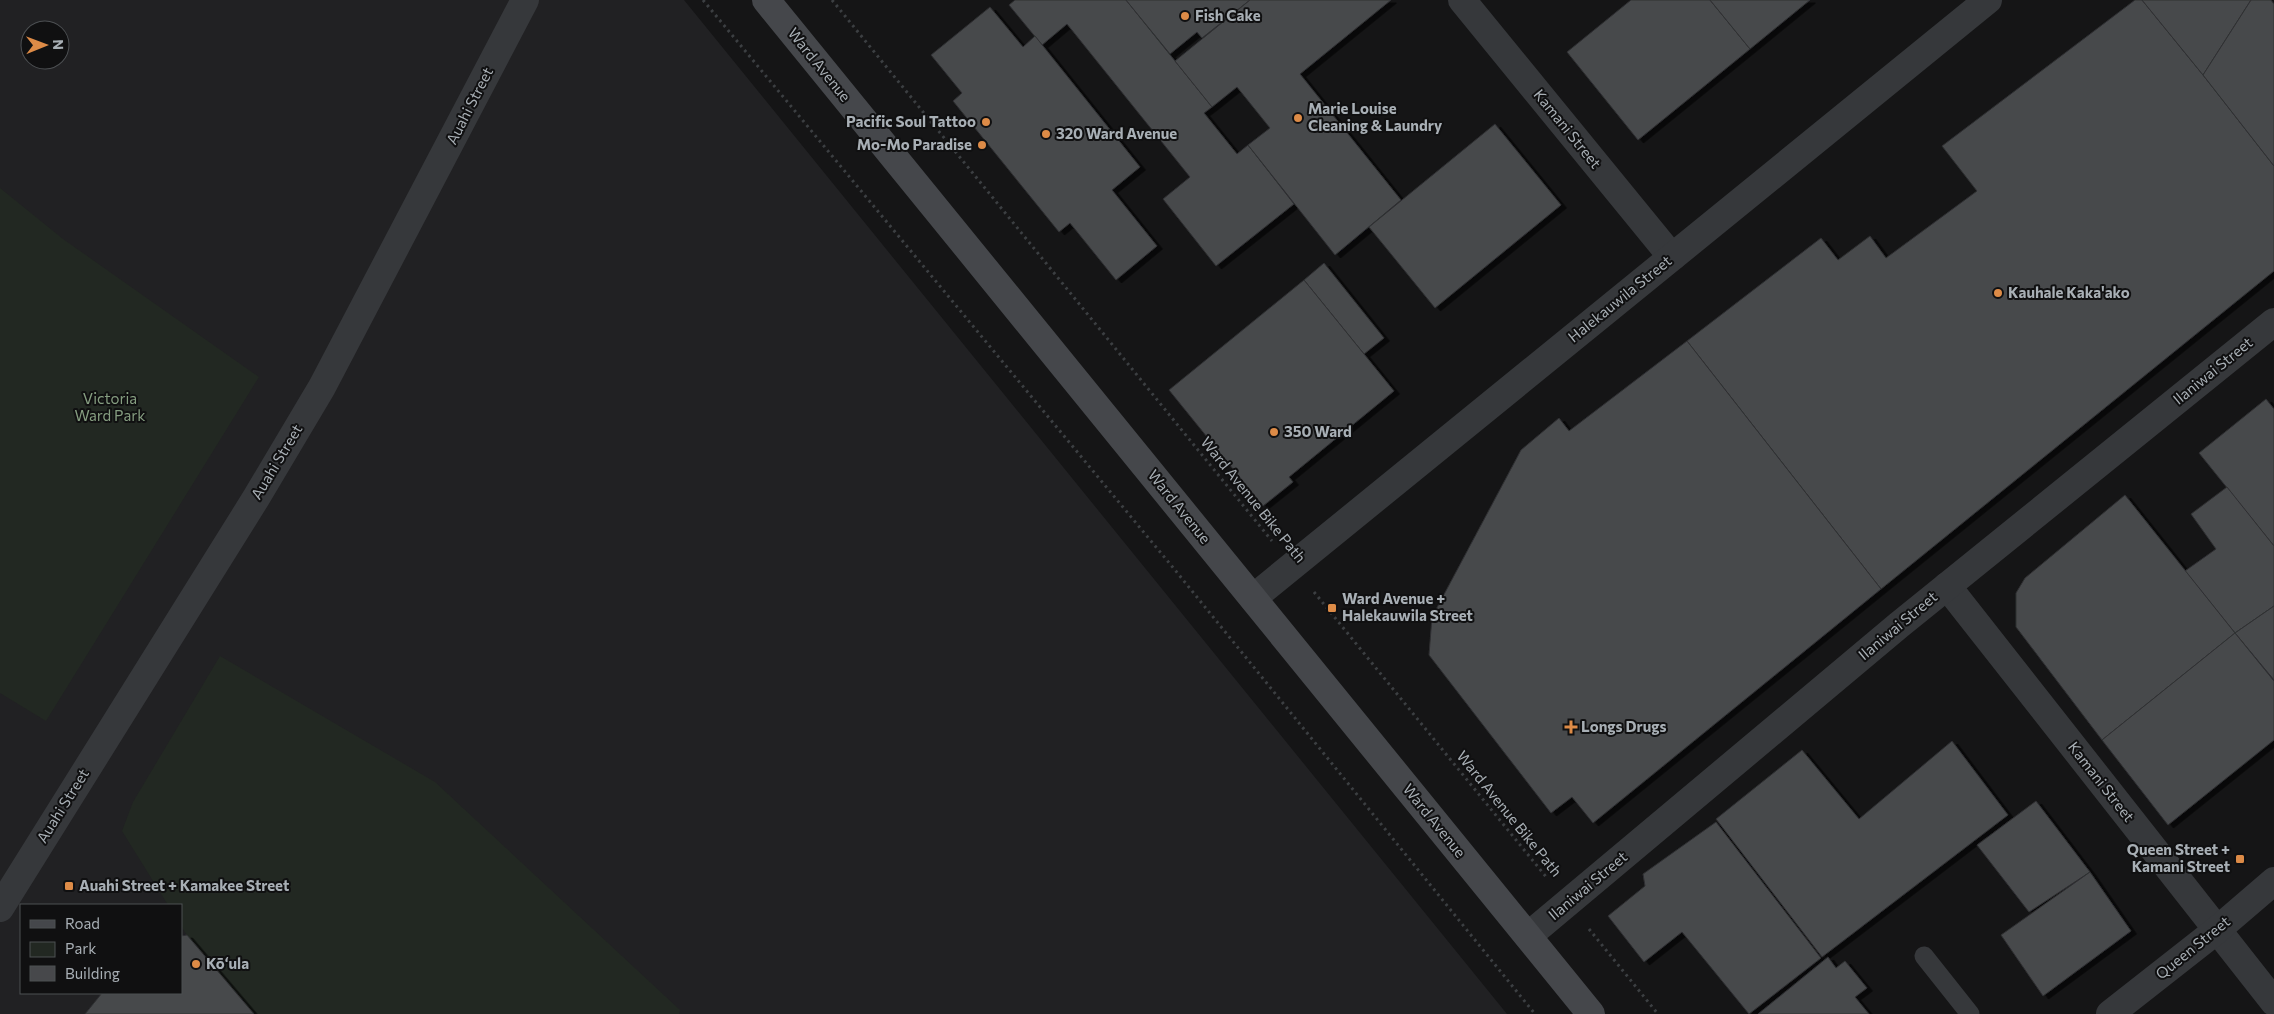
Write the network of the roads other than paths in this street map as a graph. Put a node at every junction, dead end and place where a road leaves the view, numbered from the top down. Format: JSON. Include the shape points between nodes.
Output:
{"nodes":[{"id":1,"x":525,"y":0,"type":"edge"},
{"id":2,"x":546,"y":0,"type":"edge"},
{"id":3,"x":766,"y":0,"type":"edge"},
{"id":4,"x":1462,"y":0,"type":"edge"},
{"id":5,"x":1988,"y":0,"type":"edge"},
{"id":6,"x":510,"y":28,"type":"junction"},
{"id":7,"x":1672,"y":257,"type":"junction"},
{"id":8,"x":2274,"y":322,"type":"edge"},
{"id":9,"x":1947,"y":586,"type":"junction"},
{"id":10,"x":1253,"y":598,"type":"junction"},
{"id":11,"x":2274,"y":880,"type":"edge"},
{"id":12,"x":0,"y":908,"type":"edge"},
{"id":13,"x":2217,"y":930,"type":"junction"},
{"id":14,"x":1528,"y":936,"type":"junction"},
{"id":15,"x":1924,"y":956,"type":"dead end"},
{"id":16,"x":2274,"y":1002,"type":"edge"},
{"id":17,"x":1582,"y":1011,"type":"edge"},
{"id":18,"x":1970,"y":1014,"type":"edge"},
{"id":19,"x":2110,"y":1014,"type":"edge"}],
"edges":[{"from":1,"to":6,"type":"street","name":"Auahi Street"},
{"from":2,"to":6,"type":"street"},
{"from":3,"to":10,"type":"main road","name":"Ward Avenue"},
{"from":4,"to":7,"type":"street","name":"Kamani Street"},
{"from":5,"to":7,"type":"street","name":"Halekauwila Street"},
{"from":6,"to":12,"type":"street","name":"Auahi Street","via":[[322,387]]},
{"from":7,"to":10,"type":"street","name":"Halekauwila Street"},
{"from":8,"to":9,"type":"street","name":"Ilaniwai Street"},
{"from":9,"to":13,"type":"street","name":"Kamani Street"},
{"from":9,"to":14,"type":"street","name":"Ilaniwai Street"},
{"from":10,"to":14,"type":"main road","name":"Ward Avenue"},
{"from":11,"to":13,"type":"street","name":"Queen Street"},
{"from":13,"to":16,"type":"street","name":"Kamani Street"},
{"from":13,"to":19,"type":"street","name":"Queen Street"},
{"from":14,"to":17,"type":"main road","name":"Ward Avenue"},
{"from":15,"to":18,"type":"lane"}]}
